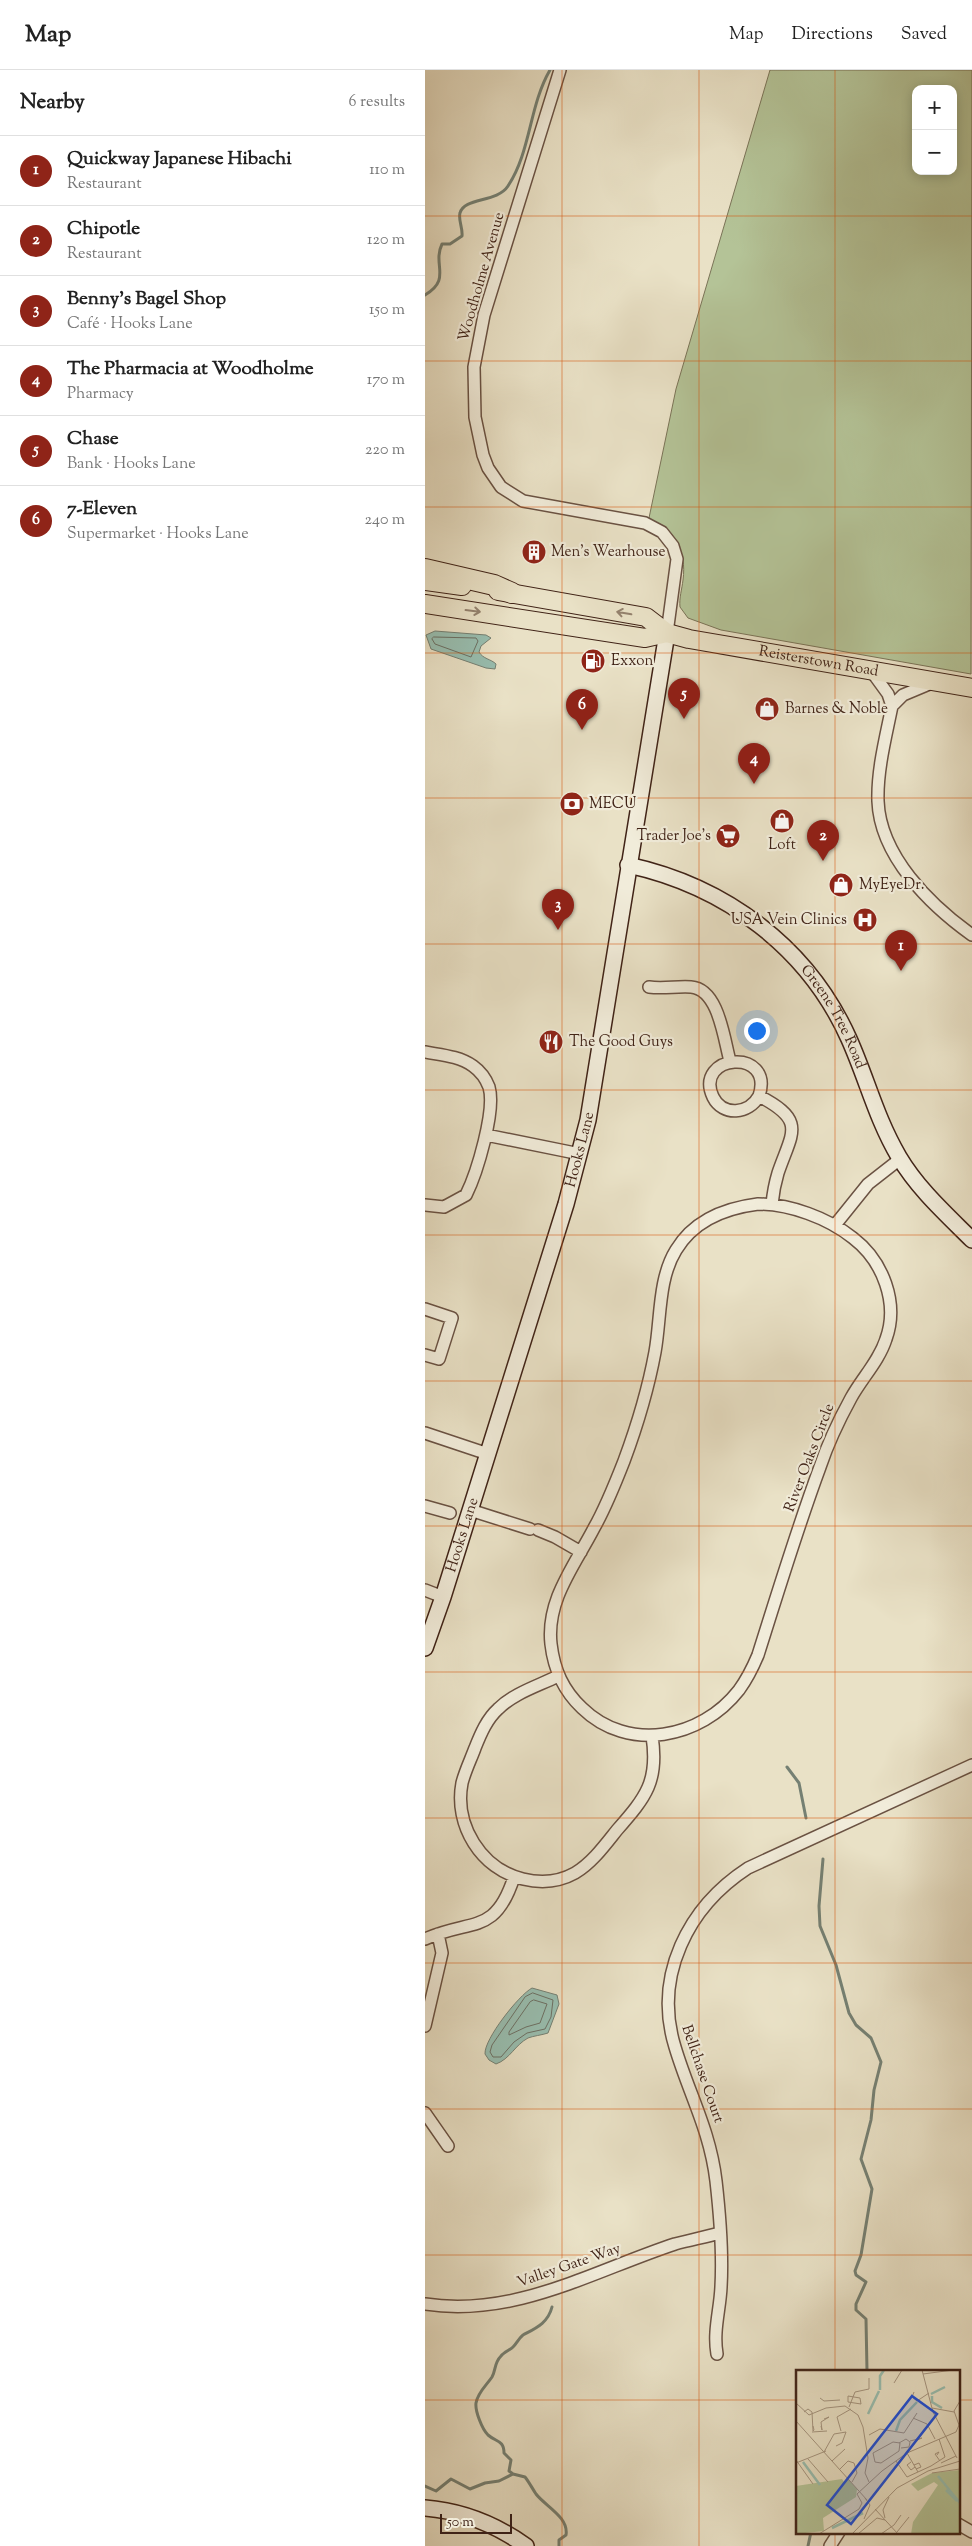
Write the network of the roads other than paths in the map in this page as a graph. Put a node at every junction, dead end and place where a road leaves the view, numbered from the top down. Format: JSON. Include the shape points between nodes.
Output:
{"nodes":[{"id":1,"x":560,"y":70,"type":"edge"},
{"id":2,"x":425,"y":569,"type":"edge"},
{"id":3,"x":425,"y":580,"type":"edge"},
{"id":4,"x":512,"y":593,"type":"junction"},
{"id":5,"x":425,"y":604,"type":"edge"},
{"id":6,"x":667,"y":633,"type":"junction"},
{"id":7,"x":872,"y":672,"type":"junction"},
{"id":8,"x":934,"y":682,"type":"junction"},
{"id":9,"x":972,"y":688,"type":"edge"},
{"id":10,"x":892,"y":706,"type":"junction"},
{"id":11,"x":628,"y":865,"type":"junction"},
{"id":12,"x":972,"y":935,"type":"edge"},
{"id":13,"x":649,"y":987,"type":"dead end"},
{"id":14,"x":425,"y":1052,"type":"edge"},
{"id":15,"x":730,"y":1062,"type":"junction"},
{"id":16,"x":759,"y":1096,"type":"junction"},
{"id":17,"x":486,"y":1136,"type":"junction"},
{"id":18,"x":580,"y":1154,"type":"junction"},
{"id":19,"x":900,"y":1159,"type":"junction"},
{"id":20,"x":772,"y":1204,"type":"junction"},
{"id":21,"x":425,"y":1205,"type":"edge"},
{"id":22,"x":835,"y":1225,"type":"junction"},
{"id":23,"x":972,"y":1240,"type":"edge"},
{"id":24,"x":425,"y":1309,"type":"edge"},
{"id":25,"x":425,"y":1355,"type":"edge"},
{"id":26,"x":425,"y":1433,"type":"edge"},
{"id":27,"x":488,"y":1454,"type":"junction"},
{"id":28,"x":425,"y":1506,"type":"edge"},
{"id":29,"x":470,"y":1510,"type":"junction"},
{"id":30,"x":450,"y":1513,"type":"dead end"},
{"id":31,"x":581,"y":1552,"type":"junction"},
{"id":32,"x":425,"y":1590,"type":"edge"},
{"id":33,"x":443,"y":1597,"type":"junction"},
{"id":34,"x":425,"y":1648,"type":"edge"},
{"id":35,"x":558,"y":1676,"type":"junction"},
{"id":36,"x":651,"y":1736,"type":"junction"},
{"id":37,"x":972,"y":1765,"type":"edge"},
{"id":38,"x":514,"y":1876,"type":"junction"},
{"id":39,"x":438,"y":1934,"type":"junction"},
{"id":40,"x":425,"y":1939,"type":"edge"},
{"id":41,"x":425,"y":2026,"type":"edge"},
{"id":42,"x":425,"y":2113,"type":"edge"},
{"id":43,"x":447,"y":2146,"type":"dead end"},
{"id":44,"x":720,"y":2233,"type":"junction"},
{"id":45,"x":425,"y":2304,"type":"edge"},
{"id":46,"x":717,"y":2354,"type":"dead end"},
{"id":47,"x":425,"y":2508,"type":"edge"},
{"id":48,"x":959,"y":2525,"type":"edge"},
{"id":49,"x":972,"y":2532,"type":"edge"},
{"id":50,"x":838,"y":2534,"type":"edge"},
{"id":51,"x":526,"y":2546,"type":"edge"},
{"id":52,"x":830,"y":2546,"type":"edge"}],
"edges":[{"from":1,"to":6,"type":"street","name":"Woodholme Avenue","via":[[477,341],[473,393],[479,440],[494,478],[516,498],[536,505],[645,523],[666,536],[675,551],[677,564]]},
{"from":2,"to":4,"type":"highway","via":[[493,585]]},
{"from":3,"to":4,"type":"main road","name":"Reisterstown Road"},
{"from":6,"to":4,"type":"main road","name":"Reisterstown Road","one_way":true,"via":[[646,617]]},
{"from":5,"to":6,"type":"main road","name":"Reisterstown Road","one_way":true,"via":[[645,638]]},
{"from":6,"to":7,"type":"main road","name":"Reisterstown Road"},
{"from":6,"to":11,"type":"street","name":"Hooks Lane"},
{"from":7,"to":8,"type":"main road","name":"Reisterstown Road"},
{"from":7,"to":10,"type":"street"},
{"from":8,"to":9,"type":"main road","name":"Reisterstown Road"},
{"from":8,"to":10,"type":"street","via":[[903,695]]},
{"from":10,"to":12,"type":"street","via":[[879,784],[879,809],[884,830],[896,855],[923,892]]},
{"from":11,"to":18,"type":"street","name":"Hooks Lane","via":[[596,1077]]},
{"from":11,"to":19,"type":"street","name":"Greene Tree Road","via":[[667,875],[716,896],[757,922],[794,956],[841,1021],[878,1118]]},
{"from":13,"to":15,"type":"street","via":[[703,990],[715,1005]]},
{"from":14,"to":17,"type":"street","via":[[466,1062],[485,1079],[491,1098]]},
{"from":15,"to":16,"type":"street","via":[[745,1062],[754,1068],[761,1082]]},
{"from":15,"to":16,"type":"street","via":[[720,1066],[712,1078],[711,1091],[717,1102],[725,1109],[741,1111],[754,1104]]},
{"from":16,"to":20,"type":"street","via":[[787,1116],[792,1130]]},
{"from":17,"to":18,"type":"street"},
{"from":17,"to":21,"type":"street","via":[[466,1195],[444,1206]]},
{"from":18,"to":27,"type":"street","name":"Hooks Lane"},
{"from":19,"to":22,"type":"street","via":[[868,1184]]},
{"from":19,"to":23,"type":"street","name":"Greene Tree Road"},
{"from":20,"to":22,"type":"street","name":"River Oaks Circle"},
{"from":20,"to":31,"type":"street","name":"River Oaks Circle","via":[[744,1206],[717,1214],[700,1224],[676,1250],[665,1278],[659,1330],[644,1405],[608,1500]]},
{"from":22,"to":36,"type":"street","name":"River Oaks Circle","via":[[864,1247],[884,1278],[891,1314],[886,1340],[852,1396],[830,1442],[758,1655],[744,1682],[725,1705],[704,1721],[678,1732]]},
{"from":24,"to":25,"type":"street","via":[[452,1318],[439,1359]]},
{"from":26,"to":27,"type":"street"},
{"from":27,"to":29,"type":"street","name":"Hooks Lane"},
{"from":28,"to":30,"type":"street"},
{"from":29,"to":31,"type":"street","via":[[555,1537]]},
{"from":29,"to":33,"type":"street","name":"Hooks Lane"},
{"from":31,"to":35,"type":"street","name":"River Oaks Circle","via":[[562,1587],[551,1619],[551,1644]]},
{"from":32,"to":33,"type":"street"},
{"from":33,"to":34,"type":"street","name":"Hooks Lane"},
{"from":35,"to":36,"type":"street","name":"River Oaks Circle","via":[[595,1720],[629,1734]]},
{"from":35,"to":38,"type":"street","via":[[516,1696],[496,1710],[484,1727],[462,1783],[461,1808],[476,1847],[493,1864]]},
{"from":36,"to":38,"type":"street","via":[[655,1765],[648,1789],[590,1860],[574,1874],[552,1880]]},
{"from":37,"to":44,"type":"street","name":"Bellchase Court","via":[[748,1868],[706,1902],[686,1932],[673,1966],[668,2016],[675,2048],[710,2144]]},
{"from":38,"to":39,"type":"street","via":[[503,1906],[489,1918]]},
{"from":39,"to":40,"type":"street"},
{"from":39,"to":41,"type":"street","via":[[441,1953]]},
{"from":42,"to":43,"type":"street"},
{"from":44,"to":45,"type":"street","name":"Valley Gate Way","via":[[677,2244],[514,2301],[464,2307]]},
{"from":44,"to":46,"type":"street","name":"Bellchase Court","via":[[721,2287],[714,2337]]},
{"from":47,"to":51,"type":"street","via":[[459,2512],[484,2521]]},
{"from":48,"to":49,"type":"street"},
{"from":50,"to":52,"type":"street"}]}
